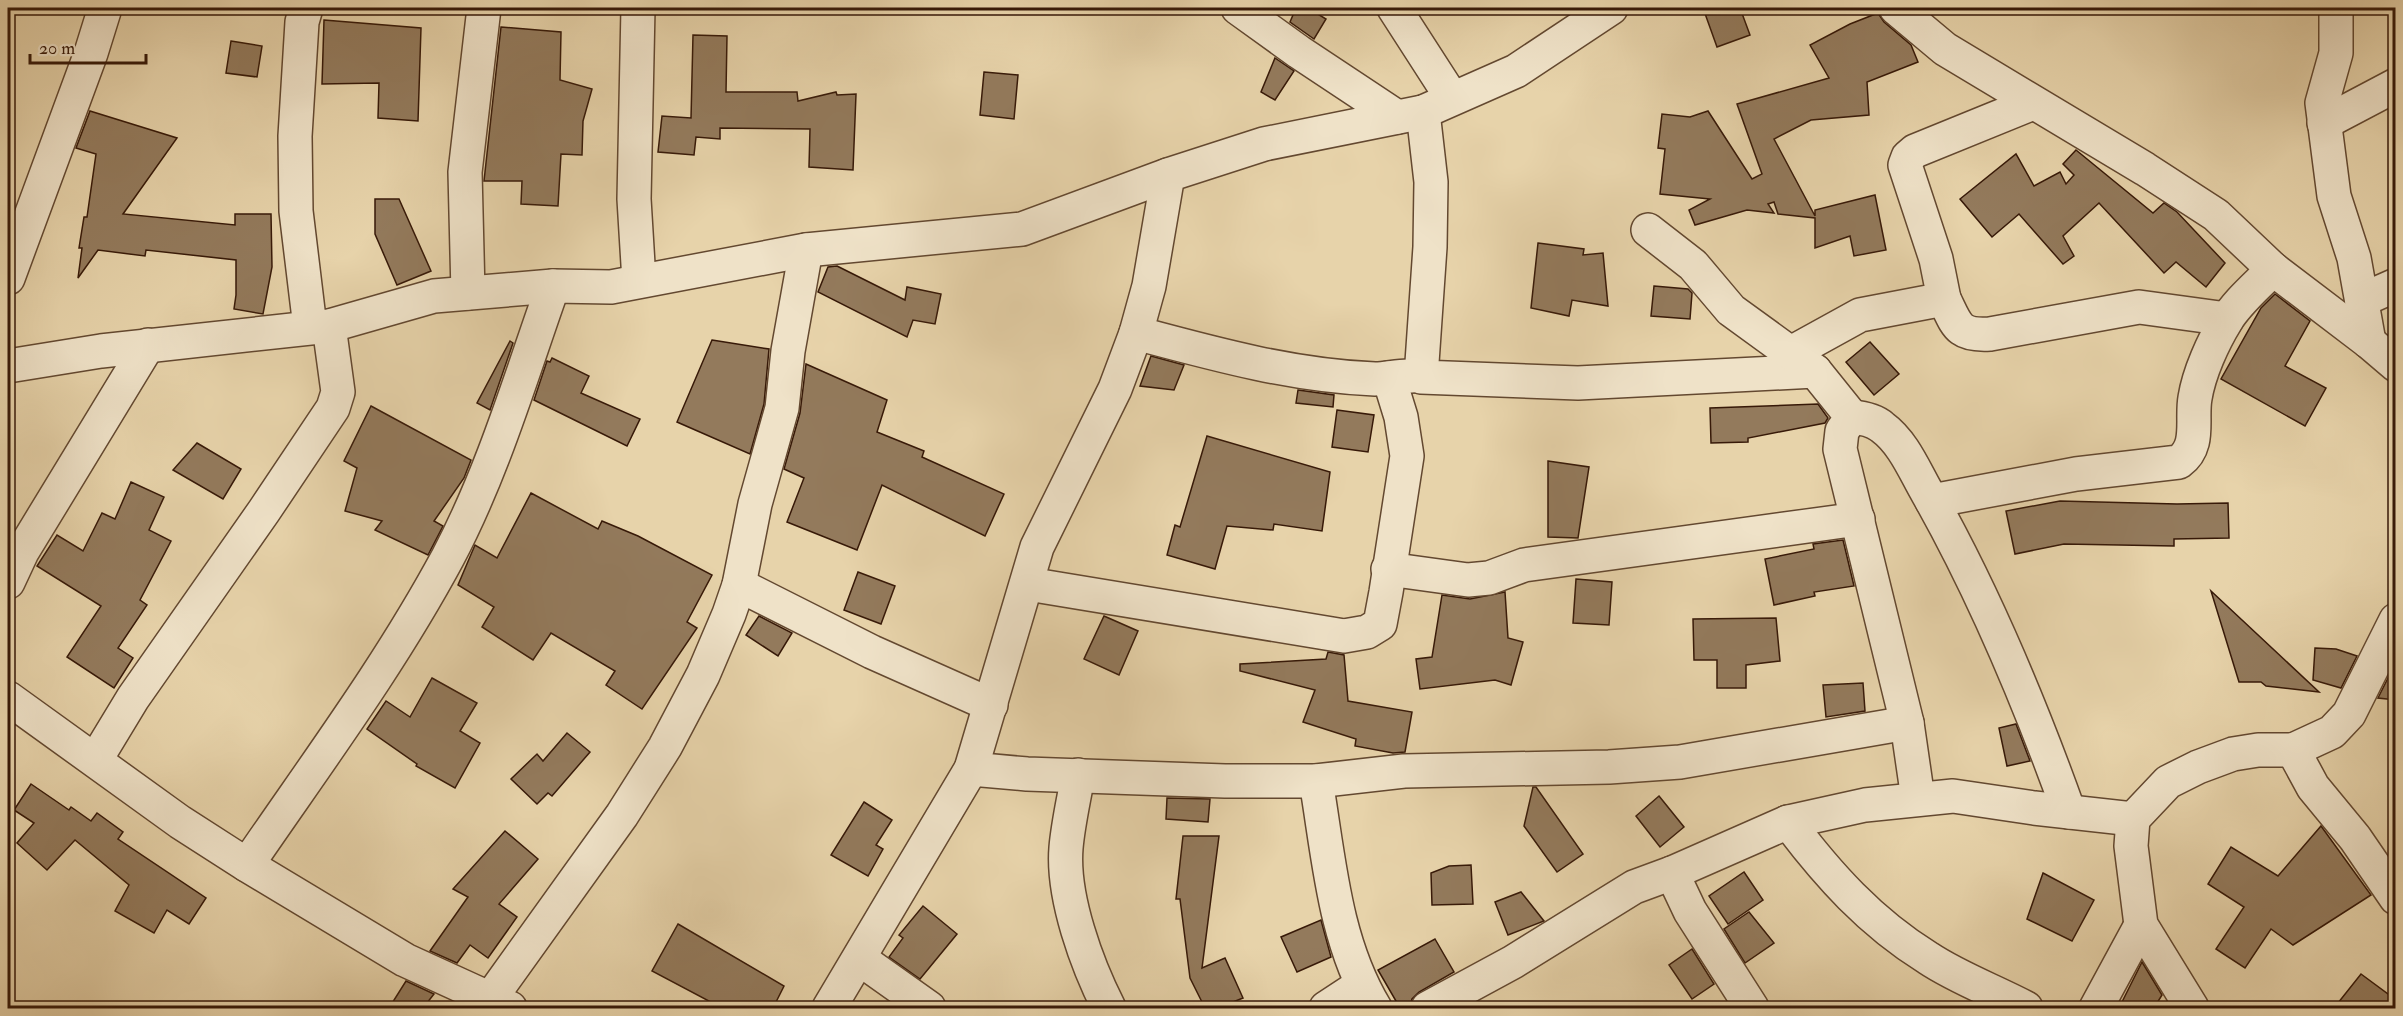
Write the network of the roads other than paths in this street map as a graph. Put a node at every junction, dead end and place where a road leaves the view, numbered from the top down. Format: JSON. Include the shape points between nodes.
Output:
{"nodes":[{"id":1,"x":105,"y":8,"type":"edge"},
{"id":2,"x":306,"y":8,"type":"edge"},
{"id":3,"x":484,"y":8,"type":"edge"},
{"id":4,"x":635,"y":8,"type":"edge"},
{"id":5,"x":1238,"y":8,"type":"edge"},
{"id":6,"x":1394,"y":8,"type":"edge"},
{"id":7,"x":1611,"y":8,"type":"edge"},
{"id":8,"x":1896,"y":8,"type":"edge"},
{"id":9,"x":2336,"y":8,"type":"edge"},
{"id":10,"x":2396,"y":85,"type":"edge"},
{"id":11,"x":1452,"y":98,"type":"junction"},
{"id":12,"x":2033,"y":103,"type":"junction"},
{"id":13,"x":1410,"y":115,"type":"junction"},
{"id":14,"x":2324,"y":123,"type":"junction"},
{"id":15,"x":1168,"y":175,"type":"junction"},
{"id":16,"x":1648,"y":230,"type":"dead end"},
{"id":17,"x":806,"y":250,"type":"junction"},
{"id":18,"x":2273,"y":269,"type":"junction"},
{"id":19,"x":8,"y":278,"type":"edge"},
{"id":20,"x":639,"y":282,"type":"junction"},
{"id":21,"x":2396,"y":285,"type":"edge"},
{"id":22,"x":553,"y":286,"type":"junction"},
{"id":23,"x":468,"y":293,"type":"junction"},
{"id":24,"x":1944,"y":299,"type":"junction"},
{"id":25,"x":2362,"y":300,"type":"junction"},
{"id":26,"x":2227,"y":319,"type":"junction"},
{"id":27,"x":319,"y":326,"type":"junction"},
{"id":28,"x":1136,"y":333,"type":"junction"},
{"id":29,"x":2369,"y":342,"type":"junction"},
{"id":30,"x":148,"y":345,"type":"junction"},
{"id":31,"x":1803,"y":362,"type":"junction"},
{"id":32,"x":2396,"y":365,"type":"edge"},
{"id":33,"x":8,"y":366,"type":"edge"},
{"id":34,"x":1421,"y":377,"type":"junction"},
{"id":35,"x":1389,"y":378,"type":"junction"},
{"id":36,"x":1852,"y":417,"type":"junction"},
{"id":37,"x":1932,"y":501,"type":"junction"},
{"id":38,"x":1858,"y":519,"type":"junction"},
{"id":39,"x":1388,"y":569,"type":"junction"},
{"id":40,"x":8,"y":582,"type":"edge"},
{"id":41,"x":1028,"y":584,"type":"junction"},
{"id":42,"x":739,"y":585,"type":"junction"},
{"id":43,"x":2396,"y":621,"type":"edge"},
{"id":44,"x":8,"y":698,"type":"edge"},
{"id":45,"x":991,"y":705,"type":"junction"},
{"id":46,"x":1907,"y":723,"type":"junction"},
{"id":47,"x":2293,"y":750,"type":"junction"},
{"id":48,"x":96,"y":759,"type":"junction"},
{"id":49,"x":971,"y":769,"type":"junction"},
{"id":50,"x":1078,"y":775,"type":"junction"},
{"id":51,"x":1316,"y":781,"type":"junction"},
{"id":52,"x":1918,"y":799,"type":"junction"},
{"id":53,"x":2069,"y":812,"type":"junction"},
{"id":54,"x":2133,"y":819,"type":"junction"},
{"id":55,"x":1788,"y":822,"type":"junction"},
{"id":56,"x":247,"y":866,"type":"junction"},
{"id":57,"x":1672,"y":873,"type":"junction"},
{"id":58,"x":2396,"y":898,"type":"edge"},
{"id":59,"x":2141,"y":925,"type":"junction"},
{"id":60,"x":860,"y":959,"type":"junction"},
{"id":61,"x":1368,"y":997,"type":"edge"},
{"id":62,"x":501,"y":1004,"type":"edge"},
{"id":63,"x":829,"y":1008,"type":"edge"},
{"id":64,"x":929,"y":1008,"type":"edge"},
{"id":65,"x":1109,"y":1008,"type":"edge"},
{"id":66,"x":1326,"y":1008,"type":"edge"},
{"id":67,"x":1428,"y":1008,"type":"edge"},
{"id":68,"x":1752,"y":1008,"type":"edge"},
{"id":69,"x":2026,"y":1008,"type":"edge"},
{"id":70,"x":2096,"y":1008,"type":"edge"},
{"id":71,"x":2192,"y":1008,"type":"edge"}],
"edges":[{"from":1,"to":19,"type":"street"},
{"from":2,"to":27,"type":"street","via":[[295,136],[296,211]]},
{"from":3,"to":23,"type":"street","via":[[465,172]]},
{"from":4,"to":20,"type":"street","via":[[634,199]]},
{"from":5,"to":13,"type":"street","via":[[1299,52]]},
{"from":6,"to":11,"type":"street"},
{"from":7,"to":11,"type":"street","via":[[1516,71]]},
{"from":8,"to":12,"type":"street","via":[[1945,49]]},
{"from":9,"to":14,"type":"street","via":[[2336,53],[2322,103]]},
{"from":10,"to":14,"type":"street"},
{"from":11,"to":13,"type":"street"},
{"from":12,"to":18,"type":"street","via":[[2145,168],[2216,215]]},
{"from":12,"to":24,"type":"street","via":[[1915,151],[1906,159]]},
{"from":13,"to":15,"type":"street","via":[[1264,144]]},
{"from":13,"to":34,"type":"street","via":[[1431,182]]},
{"from":14,"to":25,"type":"street","via":[[2334,196],[2354,258]]},
{"from":15,"to":17,"type":"street","via":[[1022,229]]},
{"from":15,"to":28,"type":"street","via":[[1149,285]]},
{"from":16,"to":31,"type":"street","via":[[1693,265],[1731,310]]},
{"from":17,"to":20,"type":"street"},
{"from":17,"to":42,"type":"street","via":[[782,408],[755,504]]},
{"from":18,"to":26,"type":"street"},
{"from":18,"to":29,"type":"street"},
{"from":20,"to":22,"type":"street","via":[[610,287]]},
{"from":21,"to":25,"type":"street"},
{"from":22,"to":23,"type":"street"},
{"from":22,"to":56,"type":"street","via":[[493,456],[449,555],[400,641]]},
{"from":23,"to":27,"type":"street","via":[[434,296]]},
{"from":24,"to":26,"type":"street","via":[[1959,328],[1972,335],[2139,307]]},
{"from":24,"to":31,"type":"street","via":[[1860,315]]},
{"from":25,"to":29,"type":"street"},
{"from":26,"to":37,"type":"street","via":[[2194,398],[2195,432],[2191,449],[2180,462],[2076,474]]},
{"from":27,"to":30,"type":"street"},
{"from":27,"to":48,"type":"street","via":[[338,392],[329,415],[145,679]]},
{"from":28,"to":35,"type":"street","via":[[1243,361]]},
{"from":28,"to":41,"type":"street","via":[[1115,389],[1037,547]]},
{"from":29,"to":32,"type":"street"},
{"from":30,"to":33,"type":"street"},
{"from":30,"to":40,"type":"street","via":[[22,552]]},
{"from":31,"to":34,"type":"street","via":[[1578,383]]},
{"from":31,"to":36,"type":"street"},
{"from":34,"to":35,"type":"street"},
{"from":35,"to":39,"type":"street","via":[[1407,456]]},
{"from":36,"to":37,"type":"street","via":[[1882,426],[1901,446]]},
{"from":36,"to":38,"type":"street","via":[[1842,431],[1840,449]]},
{"from":37,"to":53,"type":"street","via":[[2000,638]]},
{"from":38,"to":39,"type":"street","via":[[1524,565],[1489,578],[1446,578]]},
{"from":38,"to":46,"type":"street"},
{"from":39,"to":41,"type":"street","via":[[1380,624],[1367,632],[1344,636]]},
{"from":41,"to":45,"type":"street"},
{"from":42,"to":45,"type":"street","via":[[872,652]]},
{"from":42,"to":62,"type":"street","via":[[703,675],[665,747]]},
{"from":43,"to":47,"type":"street","via":[[2349,714],[2332,732]]},
{"from":44,"to":48,"type":"street"},
{"from":45,"to":49,"type":"street"},
{"from":46,"to":51,"type":"street","via":[[1680,762],[1404,771]]},
{"from":46,"to":52,"type":"street"},
{"from":47,"to":54,"type":"street","via":[[2233,754],[2198,766],[2168,782]]},
{"from":47,"to":58,"type":"street","via":[[2313,787],[2355,838]]},
{"from":48,"to":56,"type":"street"},
{"from":49,"to":50,"type":"street"},
{"from":49,"to":60,"type":"street"},
{"from":50,"to":51,"type":"street"},
{"from":50,"to":65,"type":"street","via":[[1066,850],[1071,900],[1080,941]]},
{"from":51,"to":61,"type":"street","via":[[1344,940]]},
{"from":52,"to":53,"type":"street","via":[[1953,796]]},
{"from":52,"to":55,"type":"street","via":[[1865,805]]},
{"from":53,"to":54,"type":"street"},
{"from":54,"to":59,"type":"street","via":[[2131,846]]},
{"from":55,"to":57,"type":"street"},
{"from":55,"to":69,"type":"street","via":[[1822,867],[1870,917],[1929,959]]},
{"from":56,"to":62,"type":"street","via":[[405,960]]},
{"from":57,"to":67,"type":"street","via":[[1634,887],[1513,962]]},
{"from":57,"to":68,"type":"street","via":[[1690,911]]},
{"from":59,"to":70,"type":"street"},
{"from":59,"to":71,"type":"street"},
{"from":60,"to":63,"type":"street"},
{"from":60,"to":64,"type":"street"},
{"from":61,"to":66,"type":"street"}]}
